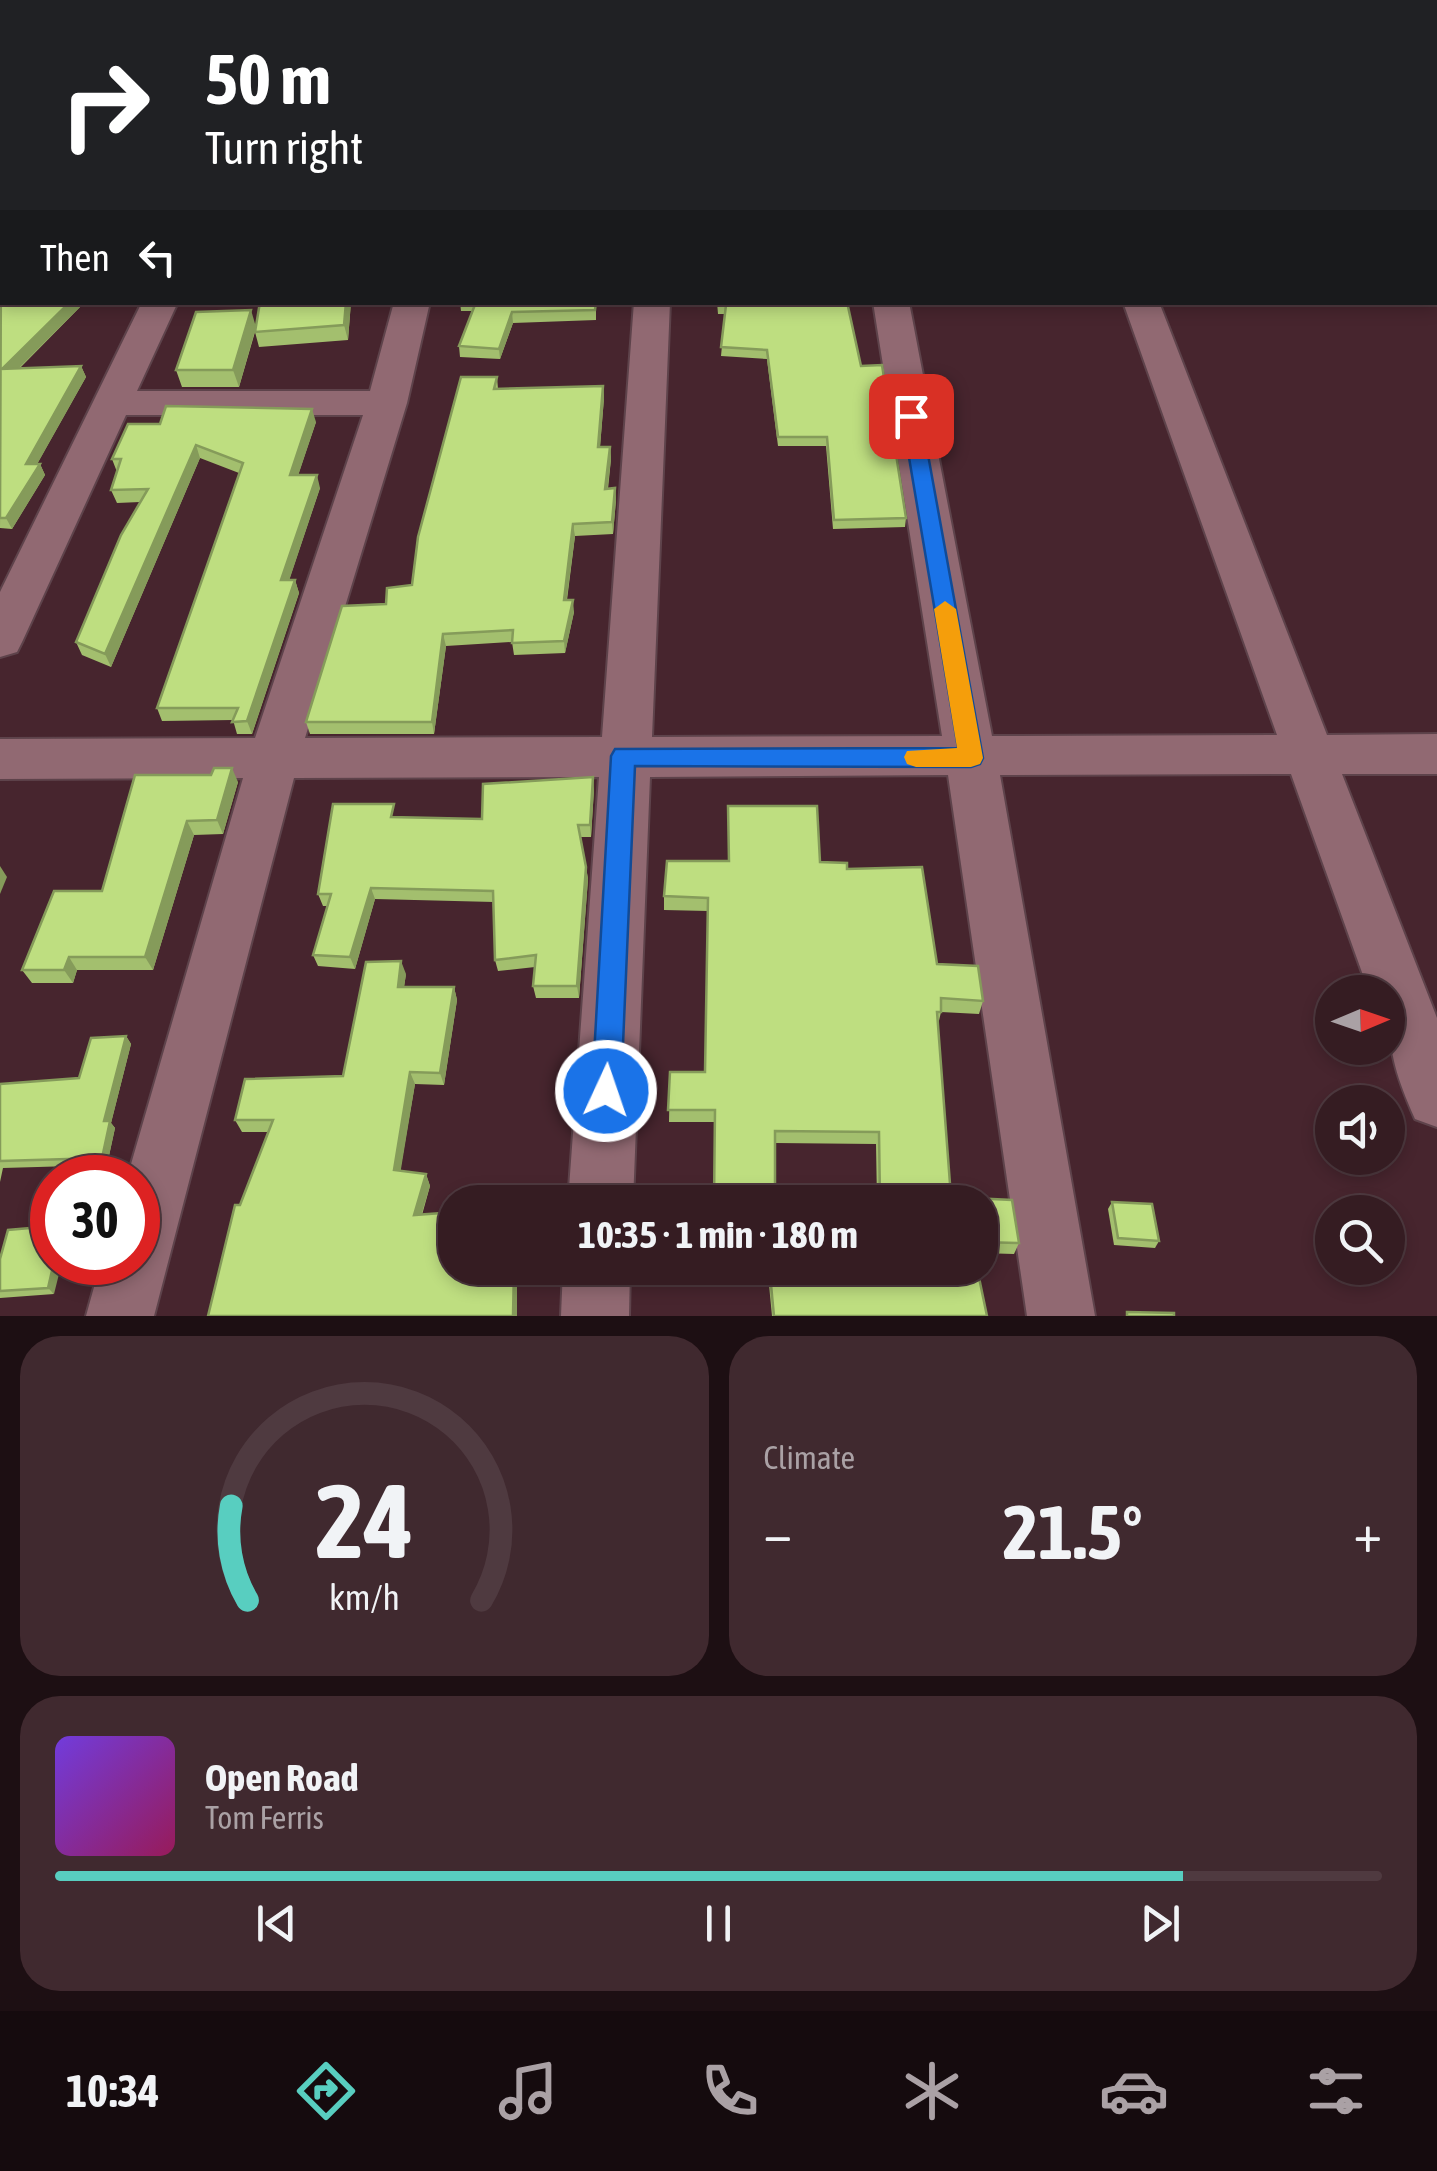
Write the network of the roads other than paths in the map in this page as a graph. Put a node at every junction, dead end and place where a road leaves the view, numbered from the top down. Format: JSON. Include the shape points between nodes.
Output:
{"nodes":[{"id":1,"x":159,"y":305,"type":"edge"},
{"id":2,"x":411,"y":305,"type":"edge"},
{"id":3,"x":652,"y":305,"type":"edge"},
{"id":4,"x":892,"y":305,"type":"edge"},
{"id":5,"x":1142,"y":305,"type":"edge"},
{"id":6,"x":114,"y":402,"type":"junction"},
{"id":7,"x":386,"y":403,"type":"junction"},
{"id":8,"x":0,"y":640,"type":"edge"},
{"id":9,"x":1437,"y":754,"type":"edge"},
{"id":10,"x":1310,"y":755,"type":"junction"},
{"id":11,"x":624,"y":756,"type":"junction"},
{"id":12,"x":971,"y":758,"type":"junction"},
{"id":13,"x":0,"y":760,"type":"edge"},
{"id":14,"x":273,"y":761,"type":"junction"},
{"id":15,"x":1437,"y":1098,"type":"edge"},
{"id":16,"x":160,"y":1174,"type":"edge"},
{"id":17,"x":601,"y":1185,"type":"edge"},
{"id":18,"x":129,"y":1285,"type":"edge"},
{"id":19,"x":596,"y":1285,"type":"edge"},
{"id":20,"x":120,"y":1316,"type":"edge"},
{"id":21,"x":594,"y":1316,"type":"edge"},
{"id":22,"x":1061,"y":1316,"type":"edge"}],
"edges":[{"from":1,"to":6,"type":"street"},
{"from":2,"to":7,"type":"street"},
{"from":3,"to":11,"type":"street"},
{"from":4,"to":12,"type":"street"},
{"from":5,"to":10,"type":"street"},
{"from":6,"to":7,"type":"street"},
{"from":6,"to":8,"type":"street"},
{"from":7,"to":14,"type":"street"},
{"from":9,"to":10,"type":"street"},
{"from":10,"to":12,"type":"street"},
{"from":10,"to":15,"type":"street"},
{"from":11,"to":12,"type":"street"},
{"from":11,"to":14,"type":"street"},
{"from":11,"to":17,"type":"street"},
{"from":12,"to":22,"type":"street"},
{"from":13,"to":14,"type":"street"},
{"from":14,"to":16,"type":"street"},
{"from":18,"to":20,"type":"street"},
{"from":19,"to":21,"type":"street"}]}
